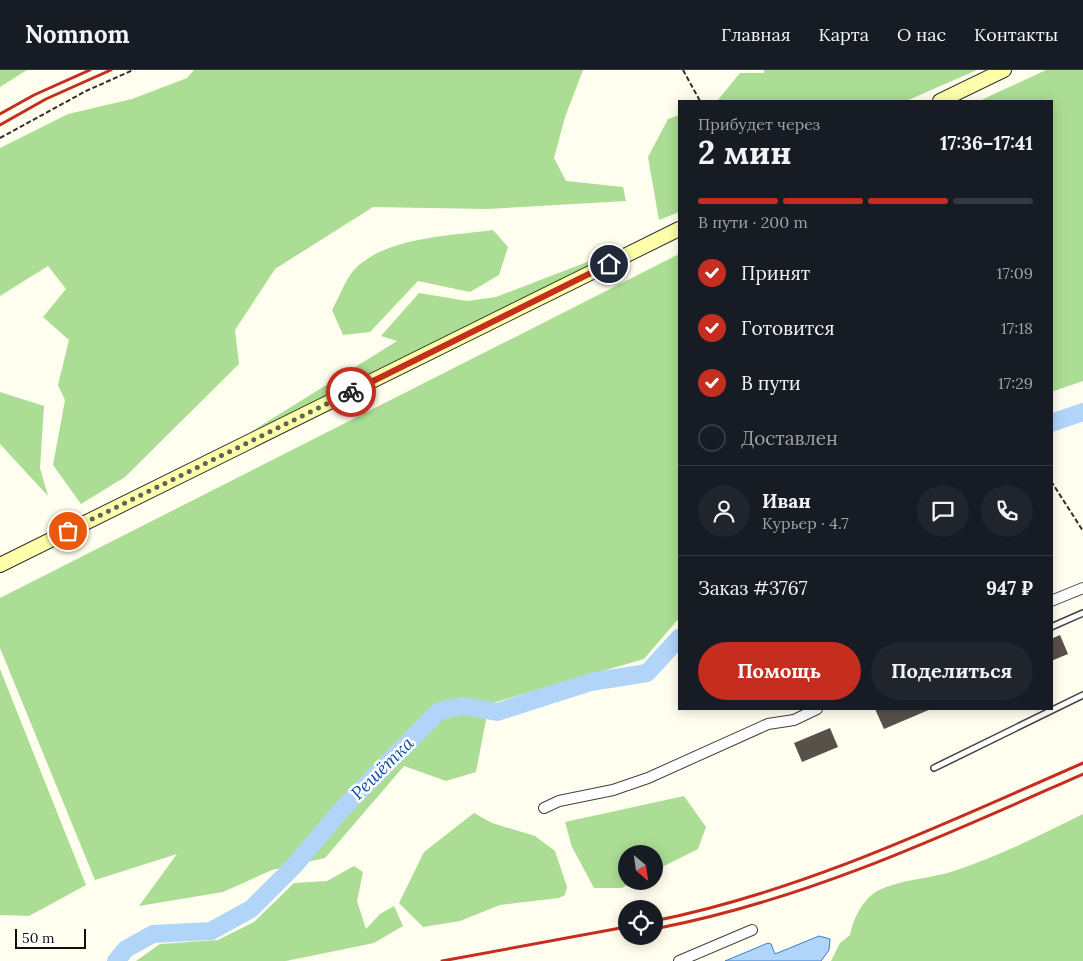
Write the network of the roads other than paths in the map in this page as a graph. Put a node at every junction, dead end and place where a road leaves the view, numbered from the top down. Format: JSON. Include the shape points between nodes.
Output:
{"nodes":[{"id":1,"x":1004,"y":70,"type":"edge"},
{"id":2,"x":942,"y":100,"type":"edge"},
{"id":3,"x":678,"y":229,"type":"edge"},
{"id":4,"x":0,"y":565,"type":"edge"},
{"id":5,"x":1083,"y":588,"type":"edge"},
{"id":6,"x":1053,"y":600,"type":"edge"},
{"id":7,"x":1083,"y":613,"type":"edge"},
{"id":8,"x":1053,"y":626,"type":"edge"},
{"id":9,"x":1083,"y":695,"type":"edge"},
{"id":10,"x":815,"y":710,"type":"edge"},
{"id":11,"x":1052,"y":710,"type":"edge"},
{"id":12,"x":1053,"y":710,"type":"edge"},
{"id":13,"x":934,"y":768,"type":"dead end"},
{"id":14,"x":544,"y":808,"type":"dead end"},
{"id":15,"x":752,"y":930,"type":"dead end"},
{"id":16,"x":679,"y":961,"type":"edge"}],
"edges":[{"from":1,"to":2,"type":"street"},
{"from":3,"to":4,"type":"street"},
{"from":5,"to":6,"type":"street"},
{"from":7,"to":8,"type":"lane"},
{"from":9,"to":12,"type":"lane"},
{"from":10,"to":14,"type":"street","via":[[794,720],[768,724],[648,778],[613,790],[559,801]]},
{"from":11,"to":13,"type":"lane"},
{"from":15,"to":16,"type":"street"}]}
